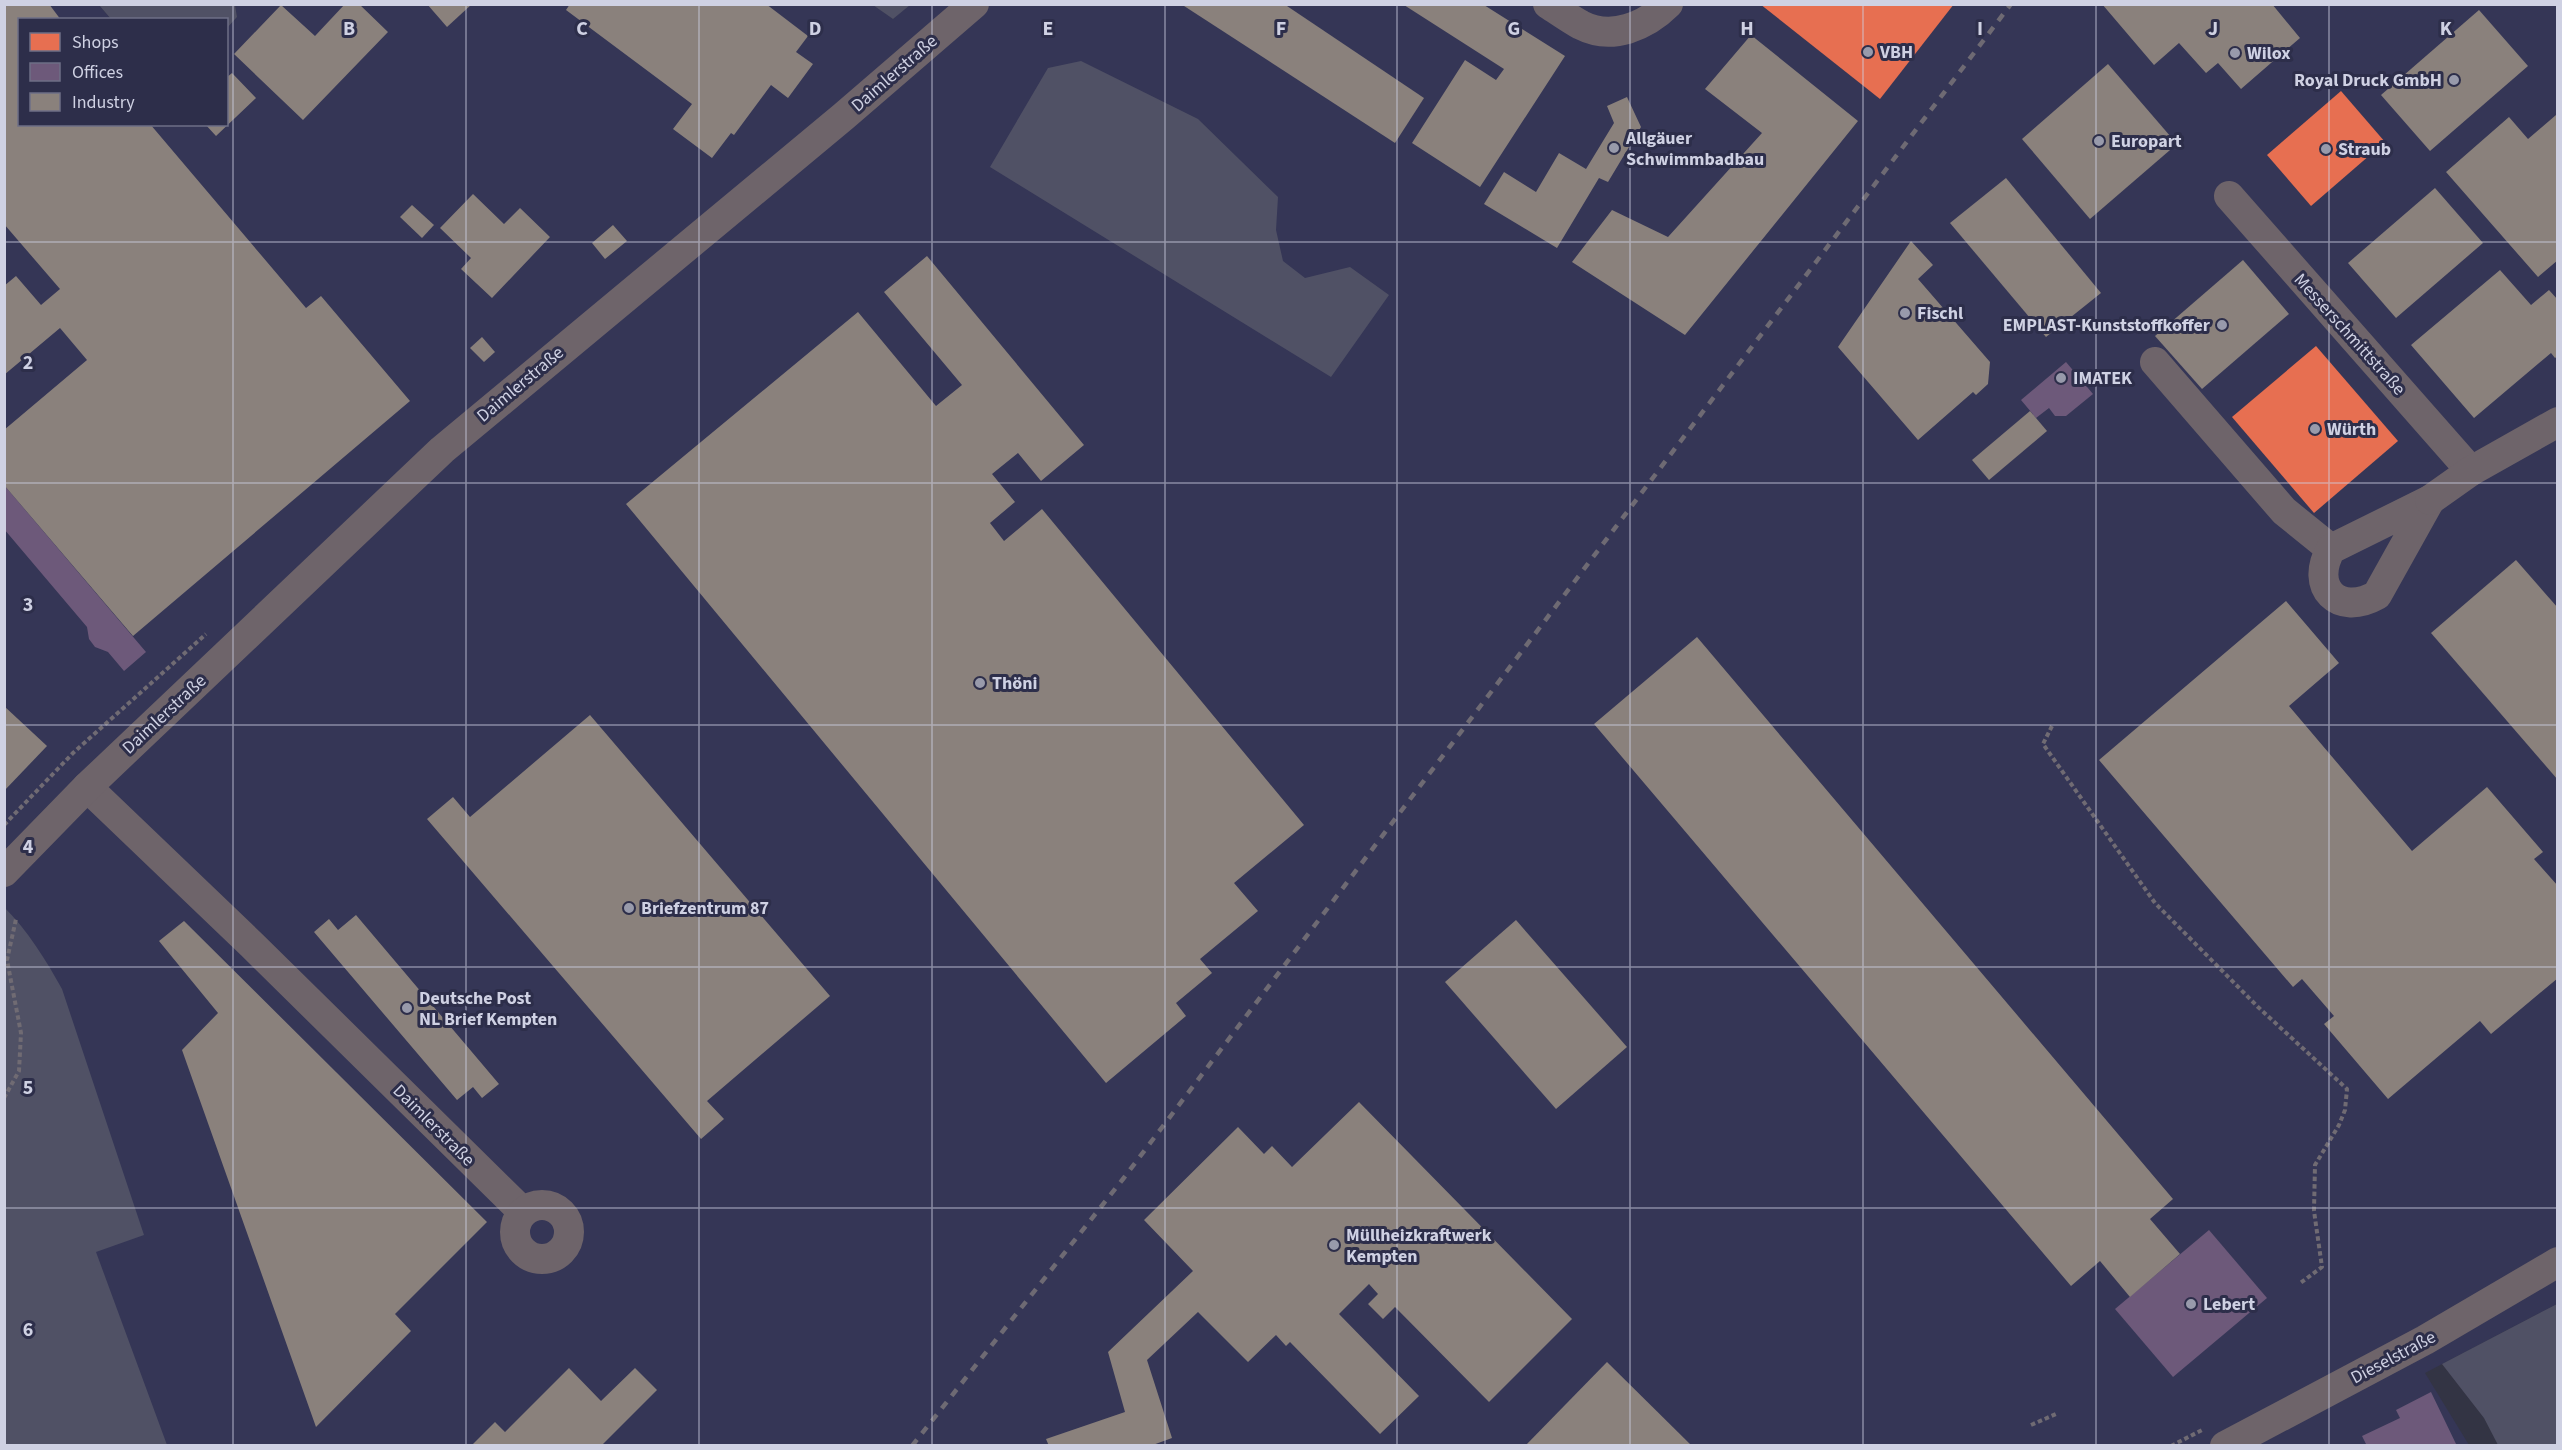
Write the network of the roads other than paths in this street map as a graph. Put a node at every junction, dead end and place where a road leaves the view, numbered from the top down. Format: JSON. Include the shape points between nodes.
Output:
{"nodes":[{"id":1,"x":974,"y":4,"type":"edge"},
{"id":2,"x":1548,"y":4,"type":"edge"},
{"id":3,"x":1668,"y":4,"type":"edge"},
{"id":4,"x":2229,"y":196,"type":"dead end"},
{"id":5,"x":2155,"y":362,"type":"dead end"},
{"id":6,"x":2558,"y":422,"type":"edge"},
{"id":7,"x":2471,"y":471,"type":"junction"},
{"id":8,"x":2430,"y":500,"type":"junction"},
{"id":9,"x":2331,"y":549,"type":"junction"},
{"id":10,"x":87,"y":787,"type":"junction"},
{"id":11,"x":4,"y":872,"type":"edge"},
{"id":12,"x":523,"y":1212,"type":"dead end"},
{"id":13,"x":2558,"y":1262,"type":"edge"},
{"id":14,"x":2224,"y":1446,"type":"edge"}],
"edges":[{"from":1,"to":10,"type":"street","name":"Daimlerstraße","via":[[442,450]]},
{"from":2,"to":3,"type":"street","via":[[1583,26],[1600,30],[1638,27]]},
{"from":4,"to":7,"type":"street","name":"Messerschmittstraße"},
{"from":5,"to":9,"type":"street","via":[[2284,511]]},
{"from":6,"to":7,"type":"street"},
{"from":7,"to":8,"type":"street"},
{"from":8,"to":9,"type":"street"},
{"from":8,"to":9,"type":"street","via":[[2377,595],[2362,603],[2345,603],[2331,595],[2322,580],[2322,564]]},
{"from":10,"to":11,"type":"street","name":"Daimlerstraße"},
{"from":10,"to":12,"type":"street","name":"Daimlerstraße"},
{"from":13,"to":14,"type":"street","name":"Dieselstraße","via":[[2426,1340]]}]}
